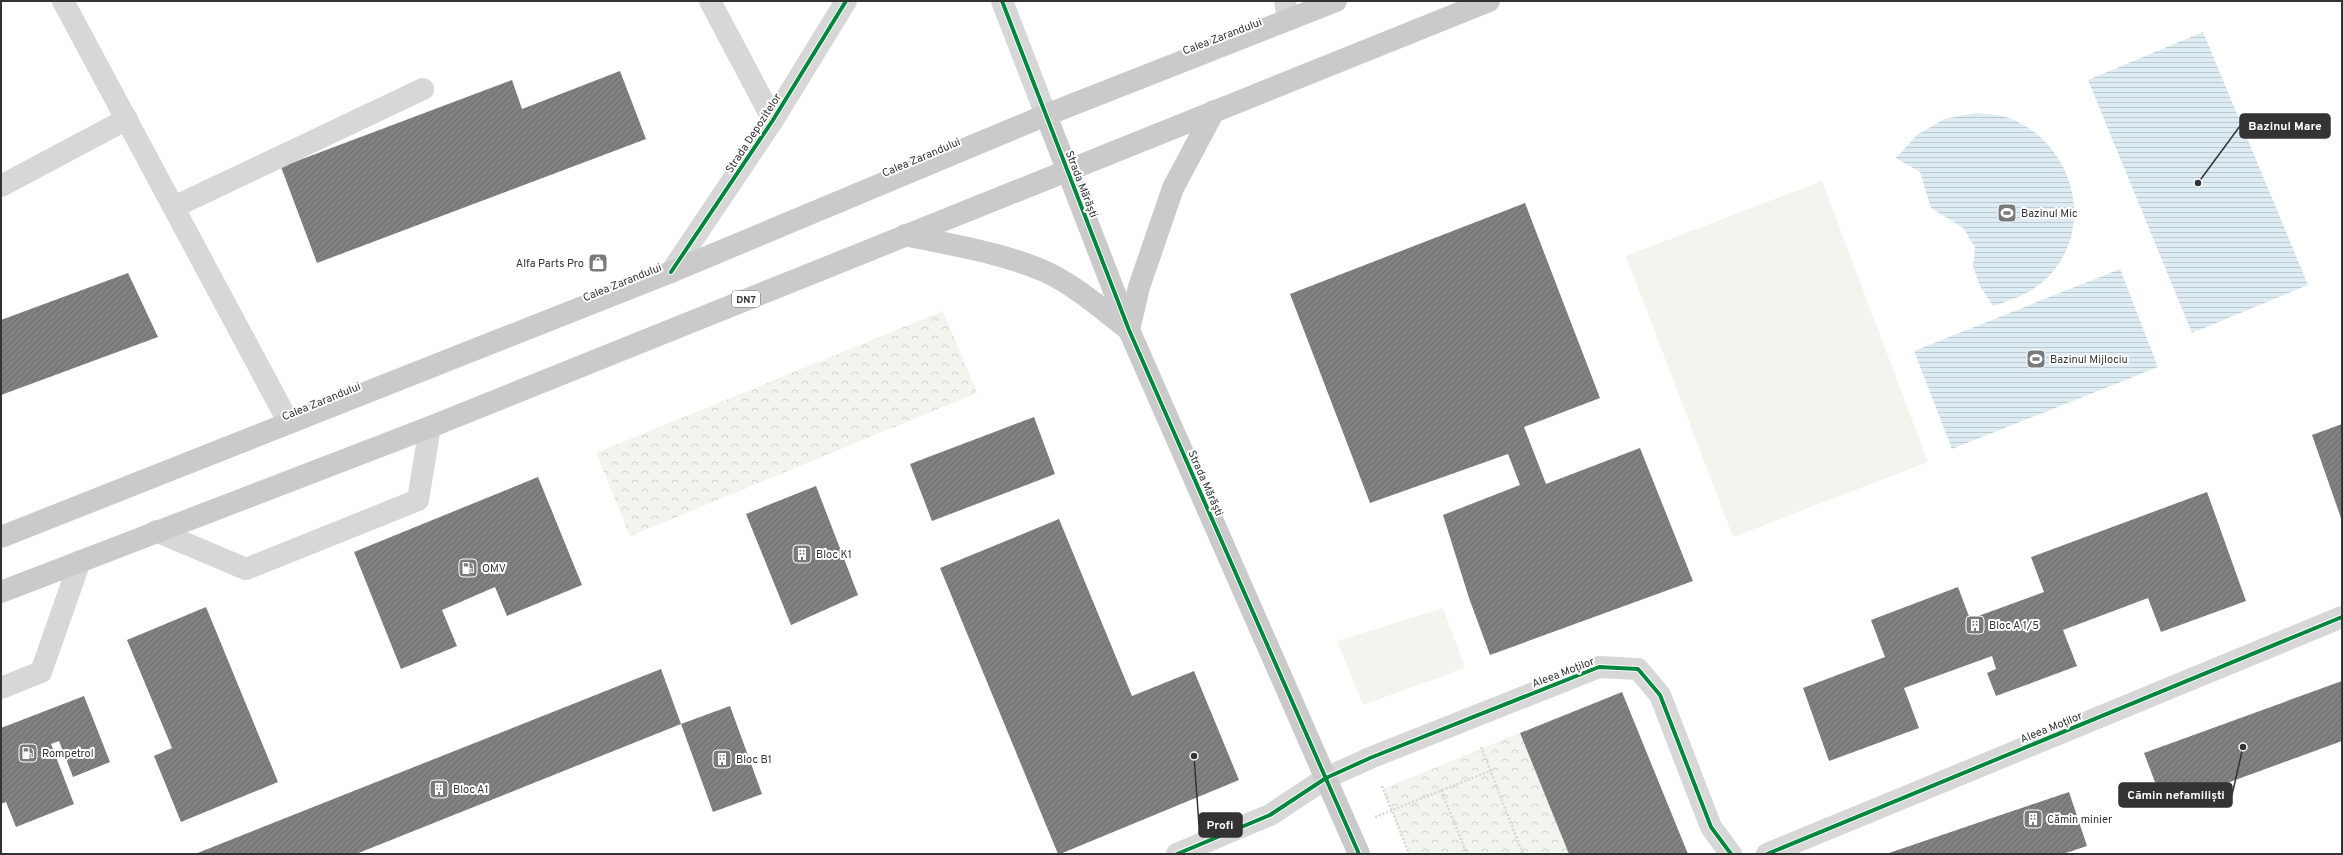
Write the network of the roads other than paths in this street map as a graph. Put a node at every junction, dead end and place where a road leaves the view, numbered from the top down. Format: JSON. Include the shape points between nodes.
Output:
{"nodes":[{"id":1,"x":63,"y":1,"type":"edge"},
{"id":2,"x":710,"y":1,"type":"edge"},
{"id":3,"x":846,"y":1,"type":"edge"},
{"id":4,"x":1002,"y":1,"type":"edge"},
{"id":5,"x":1336,"y":1,"type":"edge"},
{"id":6,"x":1489,"y":1,"type":"edge"},
{"id":7,"x":1287,"y":10,"type":"edge"},
{"id":8,"x":423,"y":89,"type":"dead end"},
{"id":9,"x":1214,"y":111,"type":"junction"},
{"id":10,"x":1046,"y":115,"type":"junction"},
{"id":11,"x":127,"y":119,"type":"junction"},
{"id":12,"x":773,"y":120,"type":"junction"},
{"id":13,"x":1068,"y":170,"type":"junction"},
{"id":14,"x":1,"y":186,"type":"edge"},
{"id":15,"x":174,"y":207,"type":"junction"},
{"id":16,"x":905,"y":235,"type":"junction"},
{"id":17,"x":671,"y":272,"type":"junction"},
{"id":18,"x":1129,"y":330,"type":"junction"},
{"id":19,"x":289,"y":423,"type":"junction"},
{"id":20,"x":430,"y":427,"type":"junction"},
{"id":21,"x":156,"y":532,"type":"junction"},
{"id":22,"x":1,"y":537,"type":"edge"},
{"id":23,"x":80,"y":561,"type":"junction"},
{"id":24,"x":1,"y":592,"type":"edge"},
{"id":25,"x":2342,"y":617,"type":"edge"},
{"id":26,"x":1,"y":688,"type":"edge"},
{"id":27,"x":1326,"y":778,"type":"junction"},
{"id":28,"x":1177,"y":854,"type":"edge"},
{"id":29,"x":1359,"y":854,"type":"edge"},
{"id":30,"x":1731,"y":854,"type":"edge"},
{"id":31,"x":1767,"y":854,"type":"edge"}],
"edges":[{"from":1,"to":11,"type":"street"},
{"from":2,"to":12,"type":"street"},
{"from":3,"to":12,"type":"street","name":"Strada Depozitelor"},
{"from":4,"to":10,"type":"street"},
{"from":5,"to":7,"type":"main road","name":"Calea Zarandului"},
{"from":6,"to":9,"type":"main road","number":"DN7"},
{"from":7,"to":10,"type":"main road","name":"Calea Zarandului"},
{"from":8,"to":15,"type":"street"},
{"from":9,"to":13,"type":"main road","number":"DN7"},
{"from":9,"to":18,"type":"main road","via":[[1173,188],[1139,287]]},
{"from":10,"to":13,"type":"main road","name":"Strada Mărăști"},
{"from":10,"to":17,"type":"main road","name":"Calea Zarandului"},
{"from":11,"to":14,"type":"street"},
{"from":11,"to":15,"type":"street"},
{"from":12,"to":17,"type":"street","name":"Strada Depozitelor"},
{"from":13,"to":16,"type":"main road","number":"DN7"},
{"from":13,"to":18,"type":"main road","name":"Strada Mărăști"},
{"from":15,"to":19,"type":"street"},
{"from":16,"to":18,"type":"main road","via":[[996,256],[1044,271],[1080,292]]},
{"from":16,"to":20,"type":"main road","number":"DN7"},
{"from":17,"to":19,"type":"main road","name":"Calea Zarandului"},
{"from":18,"to":27,"type":"main road","name":"Strada Mărăști"},
{"from":19,"to":22,"type":"main road","name":"Calea Zarandului"},
{"from":20,"to":21,"type":"main road","number":"DN7"},
{"from":20,"to":21,"type":"street","via":[[418,500],[246,569]]},
{"from":21,"to":23,"type":"main road","number":"DN7"},
{"from":23,"to":24,"type":"main road","number":"DN7"},
{"from":23,"to":26,"type":"street","via":[[41,672]]},
{"from":25,"to":31,"type":"street","name":"Aleea Moților"},
{"from":27,"to":28,"type":"street","name":"Aleea Moților","via":[[1270,815]]},
{"from":27,"to":29,"type":"main road","name":"Strada Mărăști"},
{"from":27,"to":30,"type":"street","name":"Aleea Moților","via":[[1599,667],[1638,669],[1660,695],[1711,827]]}]}
